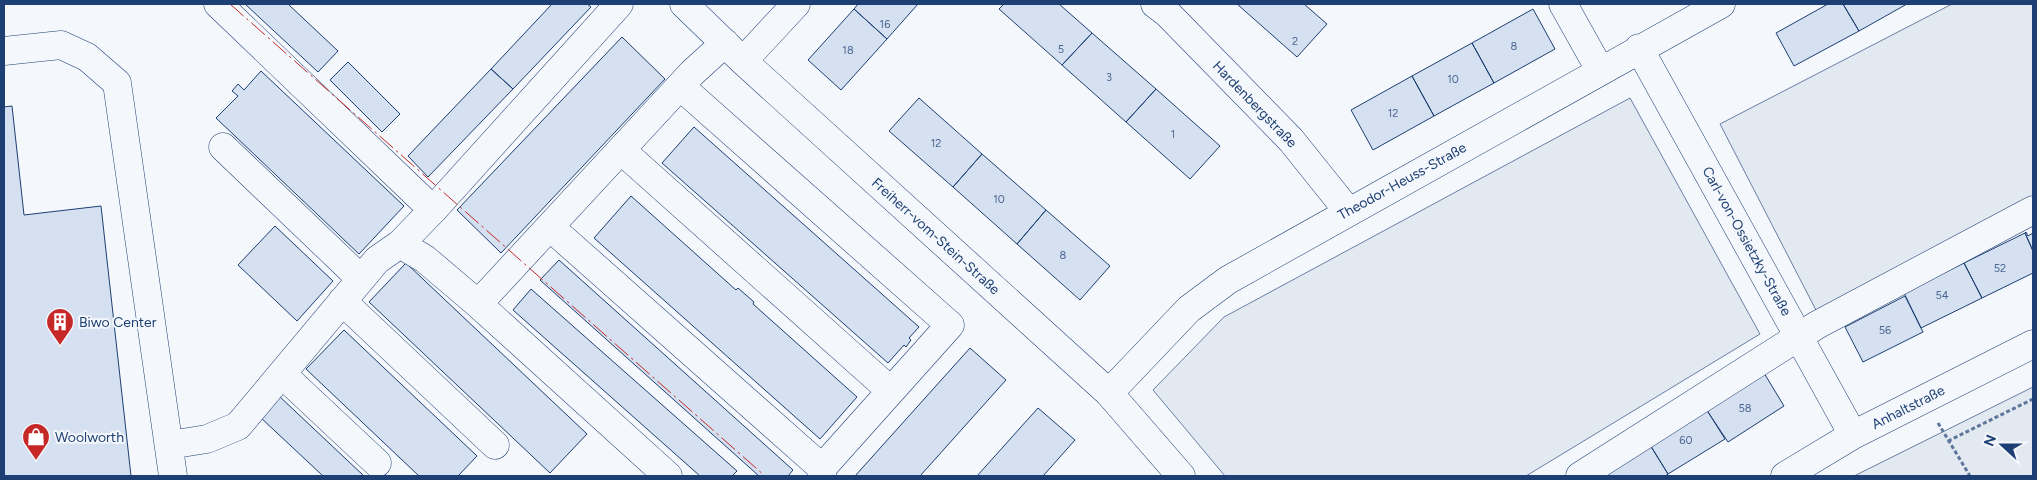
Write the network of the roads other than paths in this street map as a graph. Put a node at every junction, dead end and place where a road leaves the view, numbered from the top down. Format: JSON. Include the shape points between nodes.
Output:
{"nodes":[{"id":1,"x":218,"y":4,"type":"edge"},
{"id":2,"x":619,"y":4,"type":"edge"},
{"id":3,"x":684,"y":4,"type":"edge"},
{"id":4,"x":796,"y":4,"type":"edge"},
{"id":5,"x":1155,"y":4,"type":"edge"},
{"id":6,"x":1563,"y":4,"type":"edge"},
{"id":7,"x":1721,"y":4,"type":"edge"},
{"id":8,"x":1639,"y":48,"type":"junction"},
{"id":9,"x":4,"y":51,"type":"edge"},
{"id":10,"x":734,"y":52,"type":"junction"},
{"id":11,"x":1600,"y":70,"type":"junction"},
{"id":12,"x":680,"y":86,"type":"junction"},
{"id":13,"x":223,"y":147,"type":"dead end"},
{"id":14,"x":621,"y":150,"type":"junction"},
{"id":15,"x":433,"y":210,"type":"junction"},
{"id":16,"x":2033,"y":210,"type":"edge"},
{"id":17,"x":1348,"y":212,"type":"junction"},
{"id":18,"x":550,"y":227,"type":"junction"},
{"id":19,"x":400,"y":244,"type":"junction"},
{"id":20,"x":361,"y":279,"type":"junction"},
{"id":21,"x":342,"y":301,"type":"junction"},
{"id":22,"x":478,"y":304,"type":"junction"},
{"id":23,"x":1800,"y":336,"type":"junction"},
{"id":24,"x":2033,"y":344,"type":"edge"},
{"id":25,"x":282,"y":374,"type":"junction"},
{"id":26,"x":891,"y":391,"type":"junction"},
{"id":27,"x":1109,"y":393,"type":"junction"},
{"id":28,"x":1853,"y":435,"type":"junction"},
{"id":29,"x":169,"y":444,"type":"junction"},
{"id":30,"x":494,"y":444,"type":"dead end"},
{"id":31,"x":377,"y":462,"type":"dead end"},
{"id":32,"x":822,"y":472,"type":"edge"},
{"id":33,"x":173,"y":476,"type":"edge"},
{"id":34,"x":668,"y":476,"type":"edge"},
{"id":35,"x":1181,"y":476,"type":"edge"},
{"id":36,"x":1580,"y":476,"type":"edge"},
{"id":37,"x":1785,"y":476,"type":"edge"}],
"edges":[{"from":1,"to":15,"type":"street"},
{"from":2,"to":15,"type":"street"},
{"from":3,"to":10,"type":"street","name":"Freiherr-vom-Stein-Straße"},
{"from":4,"to":10,"type":"street"},
{"from":5,"to":17,"type":"street","name":"Hardenbergstraße","via":[[1291,140]]},
{"from":6,"to":11,"type":"street"},
{"from":7,"to":8,"type":"street","name":"Theodor-Heuss-Straße"},
{"from":8,"to":11,"type":"street","name":"Theodor-Heuss-Straße"},
{"from":8,"to":23,"type":"street","name":"Carl-von-Ossietzky-Straße"},
{"from":9,"to":29,"type":"street","via":[[61,45],[87,58],[117,83]]},
{"from":10,"to":12,"type":"street"},
{"from":10,"to":27,"type":"street","name":"Freiherr-vom-Stein-Straße"},
{"from":11,"to":17,"type":"street","name":"Theodor-Heuss-Straße"},
{"from":12,"to":14,"type":"street"},
{"from":12,"to":26,"type":"street","via":[[950,325]]},
{"from":13,"to":20,"type":"street"},
{"from":14,"to":18,"type":"street"},
{"from":14,"to":26,"type":"street"},
{"from":15,"to":19,"type":"street"},
{"from":16,"to":23,"type":"street"},
{"from":17,"to":27,"type":"street","name":"Theodor-Heuss-Straße","via":[[1228,280],[1189,309]]},
{"from":18,"to":22,"type":"street"},
{"from":18,"to":32,"type":"street"},
{"from":19,"to":20,"type":"street","via":[[377,260]]},
{"from":19,"to":22,"type":"street","via":[[426,259]]},
{"from":20,"to":21,"type":"street"},
{"from":21,"to":25,"type":"street"},
{"from":21,"to":30,"type":"street"},
{"from":22,"to":34,"type":"street"},
{"from":23,"to":28,"type":"street","name":"Carl-von-Ossietzky-Straße"},
{"from":23,"to":36,"type":"street"},
{"from":24,"to":28,"type":"street","name":"Anhaltstraße"},
{"from":25,"to":29,"type":"street","via":[[238,426],[206,439]]},
{"from":25,"to":31,"type":"street"},
{"from":26,"to":32,"type":"street"},
{"from":27,"to":35,"type":"street","name":"Freiherr-vom-Stein-Straße"},
{"from":28,"to":37,"type":"street","name":"Anhaltstraße"},
{"from":29,"to":33,"type":"street"}]}
